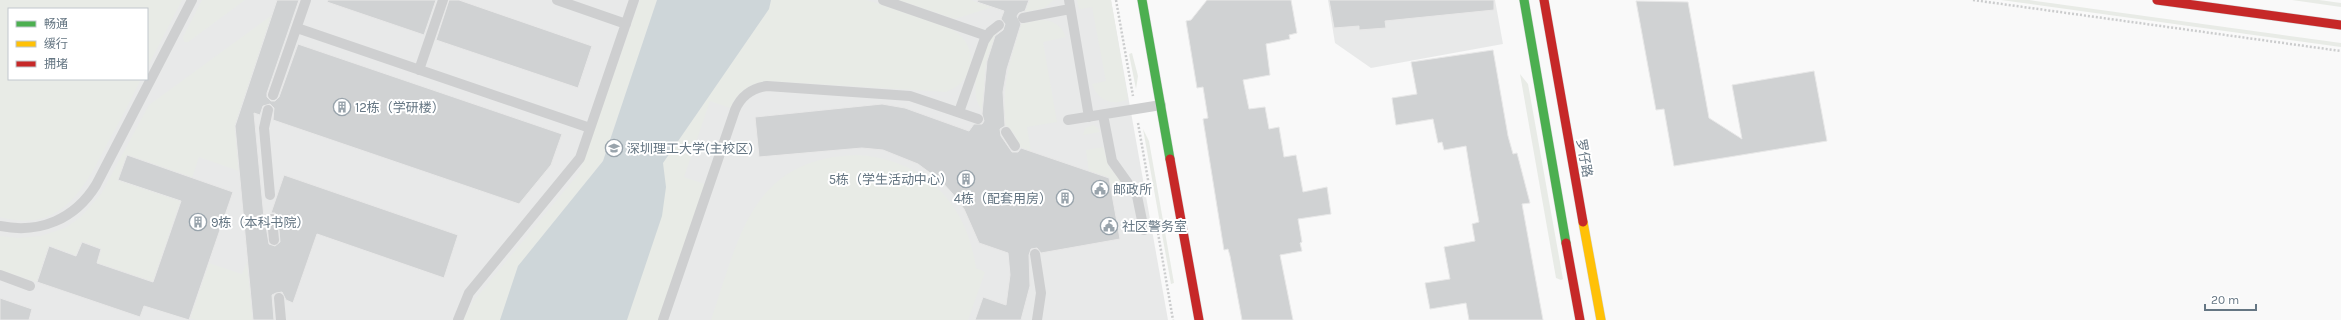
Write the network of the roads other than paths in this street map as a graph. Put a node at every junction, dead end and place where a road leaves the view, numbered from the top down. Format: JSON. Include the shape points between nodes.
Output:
{"nodes":[{"id":1,"x":192,"y":0,"type":"edge"},
{"id":2,"x":306,"y":0,"type":"edge"},
{"id":3,"x":443,"y":0,"type":"edge"},
{"id":4,"x":557,"y":0,"type":"edge"},
{"id":5,"x":634,"y":0,"type":"edge"},
{"id":6,"x":883,"y":0,"type":"edge"},
{"id":7,"x":1142,"y":0,"type":"edge"},
{"id":8,"x":1524,"y":0,"type":"edge"},
{"id":9,"x":1544,"y":0,"type":"edge"},
{"id":10,"x":2156,"y":0,"type":"edge"},
{"id":11,"x":1069,"y":4,"type":"edge"},
{"id":12,"x":1023,"y":18,"type":"dead end"},
{"id":13,"x":626,"y":24,"type":"junction"},
{"id":14,"x":999,"y":25,"type":"dead end"},
{"id":15,"x":2341,"y":25,"type":"edge"},
{"id":16,"x":297,"y":28,"type":"junction"},
{"id":17,"x":987,"y":36,"type":"junction"},
{"id":18,"x":419,"y":70,"type":"junction"},
{"id":19,"x":274,"y":95,"type":"dead end"},
{"id":20,"x":1161,"y":105,"type":"junction"},
{"id":21,"x":268,"y":110,"type":"dead end"},
{"id":22,"x":959,"y":112,"type":"junction"},
{"id":23,"x":1103,"y":115,"type":"junction"},
{"id":24,"x":1089,"y":117,"type":"junction"},
{"id":25,"x":978,"y":119,"type":"dead end"},
{"id":26,"x":1068,"y":120,"type":"dead end"},
{"id":27,"x":590,"y":128,"type":"junction"},
{"id":28,"x":1006,"y":132,"type":"dead end"},
{"id":29,"x":1015,"y":146,"type":"dead end"},
{"id":30,"x":270,"y":195,"type":"dead end"},
{"id":31,"x":272,"y":219,"type":"dead end"},
{"id":32,"x":0,"y":226,"type":"edge"},
{"id":33,"x":1144,"y":230,"type":"dead end"},
{"id":34,"x":274,"y":240,"type":"dead end"},
{"id":35,"x":1035,"y":254,"type":"dead end"},
{"id":36,"x":0,"y":276,"type":"edge"},
{"id":37,"x":30,"y":286,"type":"dead end"},
{"id":38,"x":279,"y":298,"type":"dead end"},
{"id":39,"x":281,"y":320,"type":"edge"},
{"id":40,"x":458,"y":320,"type":"edge"},
{"id":41,"x":663,"y":320,"type":"edge"},
{"id":42,"x":1037,"y":320,"type":"edge"},
{"id":43,"x":1199,"y":320,"type":"edge"},
{"id":44,"x":1580,"y":320,"type":"edge"},
{"id":45,"x":1601,"y":320,"type":"edge"}],
"edges":[{"from":1,"to":32,"type":"lane","via":[[96,185],[85,201],[65,217],[44,226],[20,229]]},
{"from":2,"to":16,"type":"lane"},
{"from":3,"to":18,"type":"lane"},
{"from":4,"to":13,"type":"lane"},
{"from":5,"to":13,"type":"lane"},
{"from":6,"to":17,"type":"lane"},
{"from":7,"to":20,"type":"main road"},
{"from":8,"to":44,"type":"main road"},
{"from":9,"to":45,"type":"main road","name":"罗仔路"},
{"from":10,"to":15,"type":"main road"},
{"from":11,"to":12,"type":"lane"},
{"from":11,"to":24,"type":"lane"},
{"from":13,"to":27,"type":"lane"},
{"from":14,"to":17,"type":"lane"},
{"from":16,"to":18,"type":"lane"},
{"from":16,"to":19,"type":"lane"},
{"from":17,"to":22,"type":"lane"},
{"from":18,"to":27,"type":"lane"},
{"from":20,"to":23,"type":"lane"},
{"from":20,"to":43,"type":"main road"},
{"from":21,"to":30,"type":"lane","via":[[264,128]]},
{"from":22,"to":25,"type":"lane"},
{"from":22,"to":41,"type":"lane","via":[[910,96],[767,86],[749,92],[735,110]]},
{"from":23,"to":24,"type":"lane"},
{"from":23,"to":33,"type":"lane","via":[[1112,161],[1137,196]]},
{"from":24,"to":26,"type":"lane"},
{"from":27,"to":40,"type":"lane","via":[[578,161],[469,293]]},
{"from":28,"to":29,"type":"lane"},
{"from":31,"to":34,"type":"lane"},
{"from":35,"to":42,"type":"lane","via":[[1041,293]]},
{"from":36,"to":37,"type":"lane"},
{"from":38,"to":39,"type":"lane"}]}
